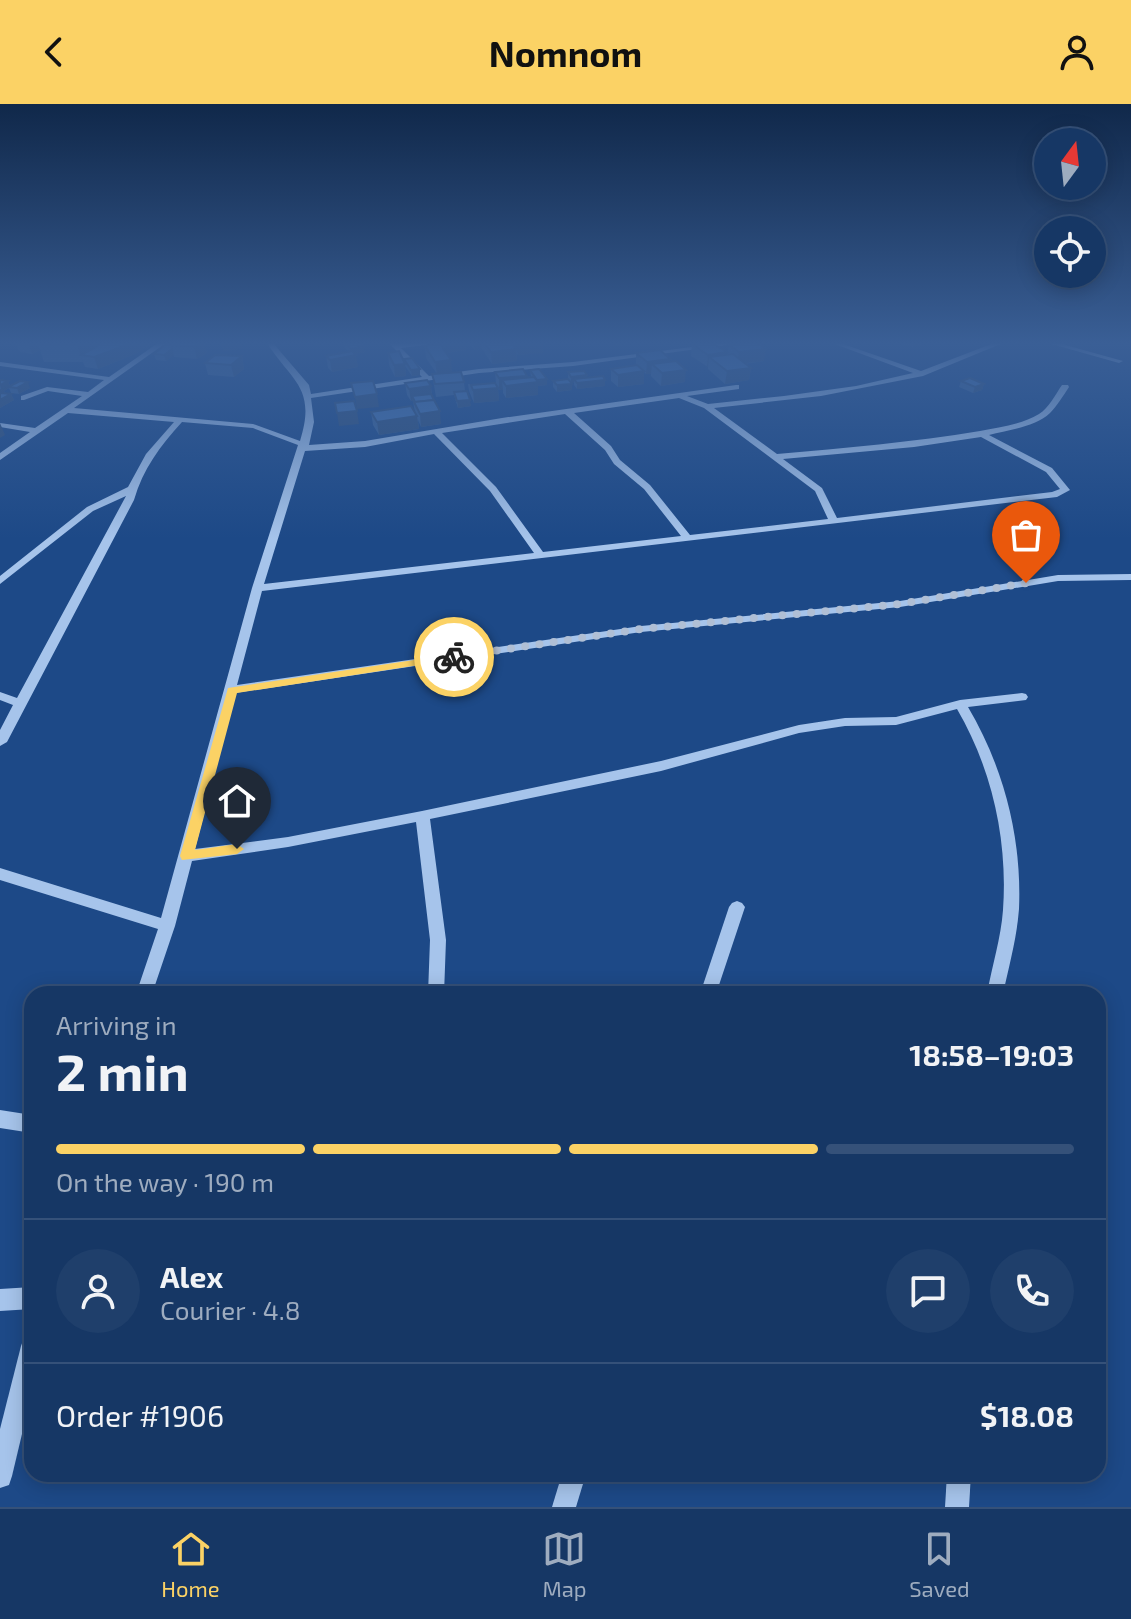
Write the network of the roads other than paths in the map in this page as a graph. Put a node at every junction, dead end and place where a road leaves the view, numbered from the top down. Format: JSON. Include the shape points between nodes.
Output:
{"nodes":[{"id":1,"x":310,"y":408,"type":"edge"},
{"id":2,"x":586,"y":408,"type":"edge"},
{"id":3,"x":710,"y":408,"type":"edge"},
{"id":4,"x":1049,"y":408,"type":"edge"},
{"id":5,"x":66,"y":410,"type":"joint"},
{"id":6,"x":567,"y":411,"type":"junction"},
{"id":7,"x":181,"y":419,"type":"junction"},
{"id":8,"x":0,"y":425,"type":"edge"},
{"id":9,"x":37,"y":431,"type":"junction"},
{"id":10,"x":437,"y":433,"type":"junction"},
{"id":11,"x":981,"y":433,"type":"junction"},
{"id":12,"x":304,"y":446,"type":"junction"},
{"id":13,"x":0,"y":457,"type":"edge"},
{"id":14,"x":777,"y":457,"type":"junction"},
{"id":15,"x":132,"y":489,"type":"junction"},
{"id":16,"x":833,"y":520,"type":"junction"},
{"id":17,"x":687,"y":537,"type":"junction"},
{"id":18,"x":539,"y":553,"type":"junction"},
{"id":19,"x":1131,"y":577,"type":"edge"},
{"id":20,"x":0,"y":581,"type":"edge"},
{"id":21,"x":257,"y":588,"type":"junction"},
{"id":22,"x":232,"y":690,"type":"junction"},
{"id":23,"x":0,"y":696,"type":"edge"},
{"id":24,"x":1022,"y":697,"type":"dead end"},
{"id":25,"x":20,"y":703,"type":"junction"},
{"id":26,"x":960,"y":704,"type":"junction"},
{"id":27,"x":0,"y":742,"type":"edge"},
{"id":28,"x":422,"y":816,"type":"junction"},
{"id":29,"x":186,"y":856,"type":"junction"},
{"id":30,"x":0,"y":874,"type":"edge"},
{"id":31,"x":737,"y":907,"type":"dead end"},
{"id":32,"x":167,"y":926,"type":"junction"},
{"id":33,"x":147,"y":986,"type":"edge"},
{"id":34,"x":436,"y":986,"type":"edge"},
{"id":35,"x":711,"y":986,"type":"edge"},
{"id":36,"x":997,"y":986,"type":"edge"},
{"id":37,"x":0,"y":1119,"type":"edge"},
{"id":38,"x":24,"y":1123,"type":"edge"},
{"id":39,"x":24,"y":1298,"type":"edge"},
{"id":40,"x":0,"y":1300,"type":"edge"},
{"id":41,"x":24,"y":1378,"type":"edge"},
{"id":42,"x":0,"y":1476,"type":"edge"},
{"id":43,"x":572,"y":1482,"type":"edge"},
{"id":44,"x":959,"y":1482,"type":"edge"},
{"id":45,"x":564,"y":1507,"type":"edge"},
{"id":46,"x":957,"y":1507,"type":"edge"}],
"edges":[{"from":1,"to":12,"type":"street"},
{"from":2,"to":6,"type":"street"},
{"from":3,"to":14,"type":"street"},
{"from":4,"to":11,"type":"street"},
{"from":5,"to":7,"type":"street"},
{"from":5,"to":9,"type":"street"},
{"from":6,"to":10,"type":"street"},
{"from":6,"to":17,"type":"street","via":[[647,487]]},
{"from":7,"to":12,"type":"street","via":[[271,429]]},
{"from":7,"to":15,"type":"street","via":[[147,456]]},
{"from":8,"to":9,"type":"street"},
{"from":9,"to":13,"type":"street"},
{"from":10,"to":12,"type":"street"},
{"from":10,"to":18,"type":"street","via":[[515,513]]},
{"from":11,"to":14,"type":"street"},
{"from":11,"to":16,"type":"street","via":[[1033,459],[1065,490]]},
{"from":12,"to":21,"type":"street"},
{"from":14,"to":16,"type":"street","via":[[819,490]]},
{"from":15,"to":20,"type":"street","via":[[90,509]]},
{"from":15,"to":25,"type":"street"},
{"from":16,"to":17,"type":"street"},
{"from":17,"to":18,"type":"street"},
{"from":18,"to":21,"type":"street"},
{"from":19,"to":22,"type":"street","via":[[1058,578],[900,604],[641,629]]},
{"from":21,"to":22,"type":"street"},
{"from":22,"to":29,"type":"street"},
{"from":23,"to":25,"type":"street"},
{"from":24,"to":26,"type":"street"},
{"from":25,"to":27,"type":"street"},
{"from":26,"to":28,"type":"street","via":[[896,721],[799,729],[661,766]]},
{"from":26,"to":36,"type":"street","via":[[990,763],[1008,854],[1011,910]]},
{"from":28,"to":29,"type":"street"},
{"from":28,"to":34,"type":"street","via":[[438,940]]},
{"from":29,"to":32,"type":"street"},
{"from":30,"to":32,"type":"street"},
{"from":31,"to":35,"type":"street"},
{"from":32,"to":33,"type":"street"},
{"from":37,"to":38,"type":"street"},
{"from":39,"to":40,"type":"street"},
{"from":41,"to":42,"type":"street"},
{"from":43,"to":45,"type":"street"},
{"from":44,"to":46,"type":"street"}]}
